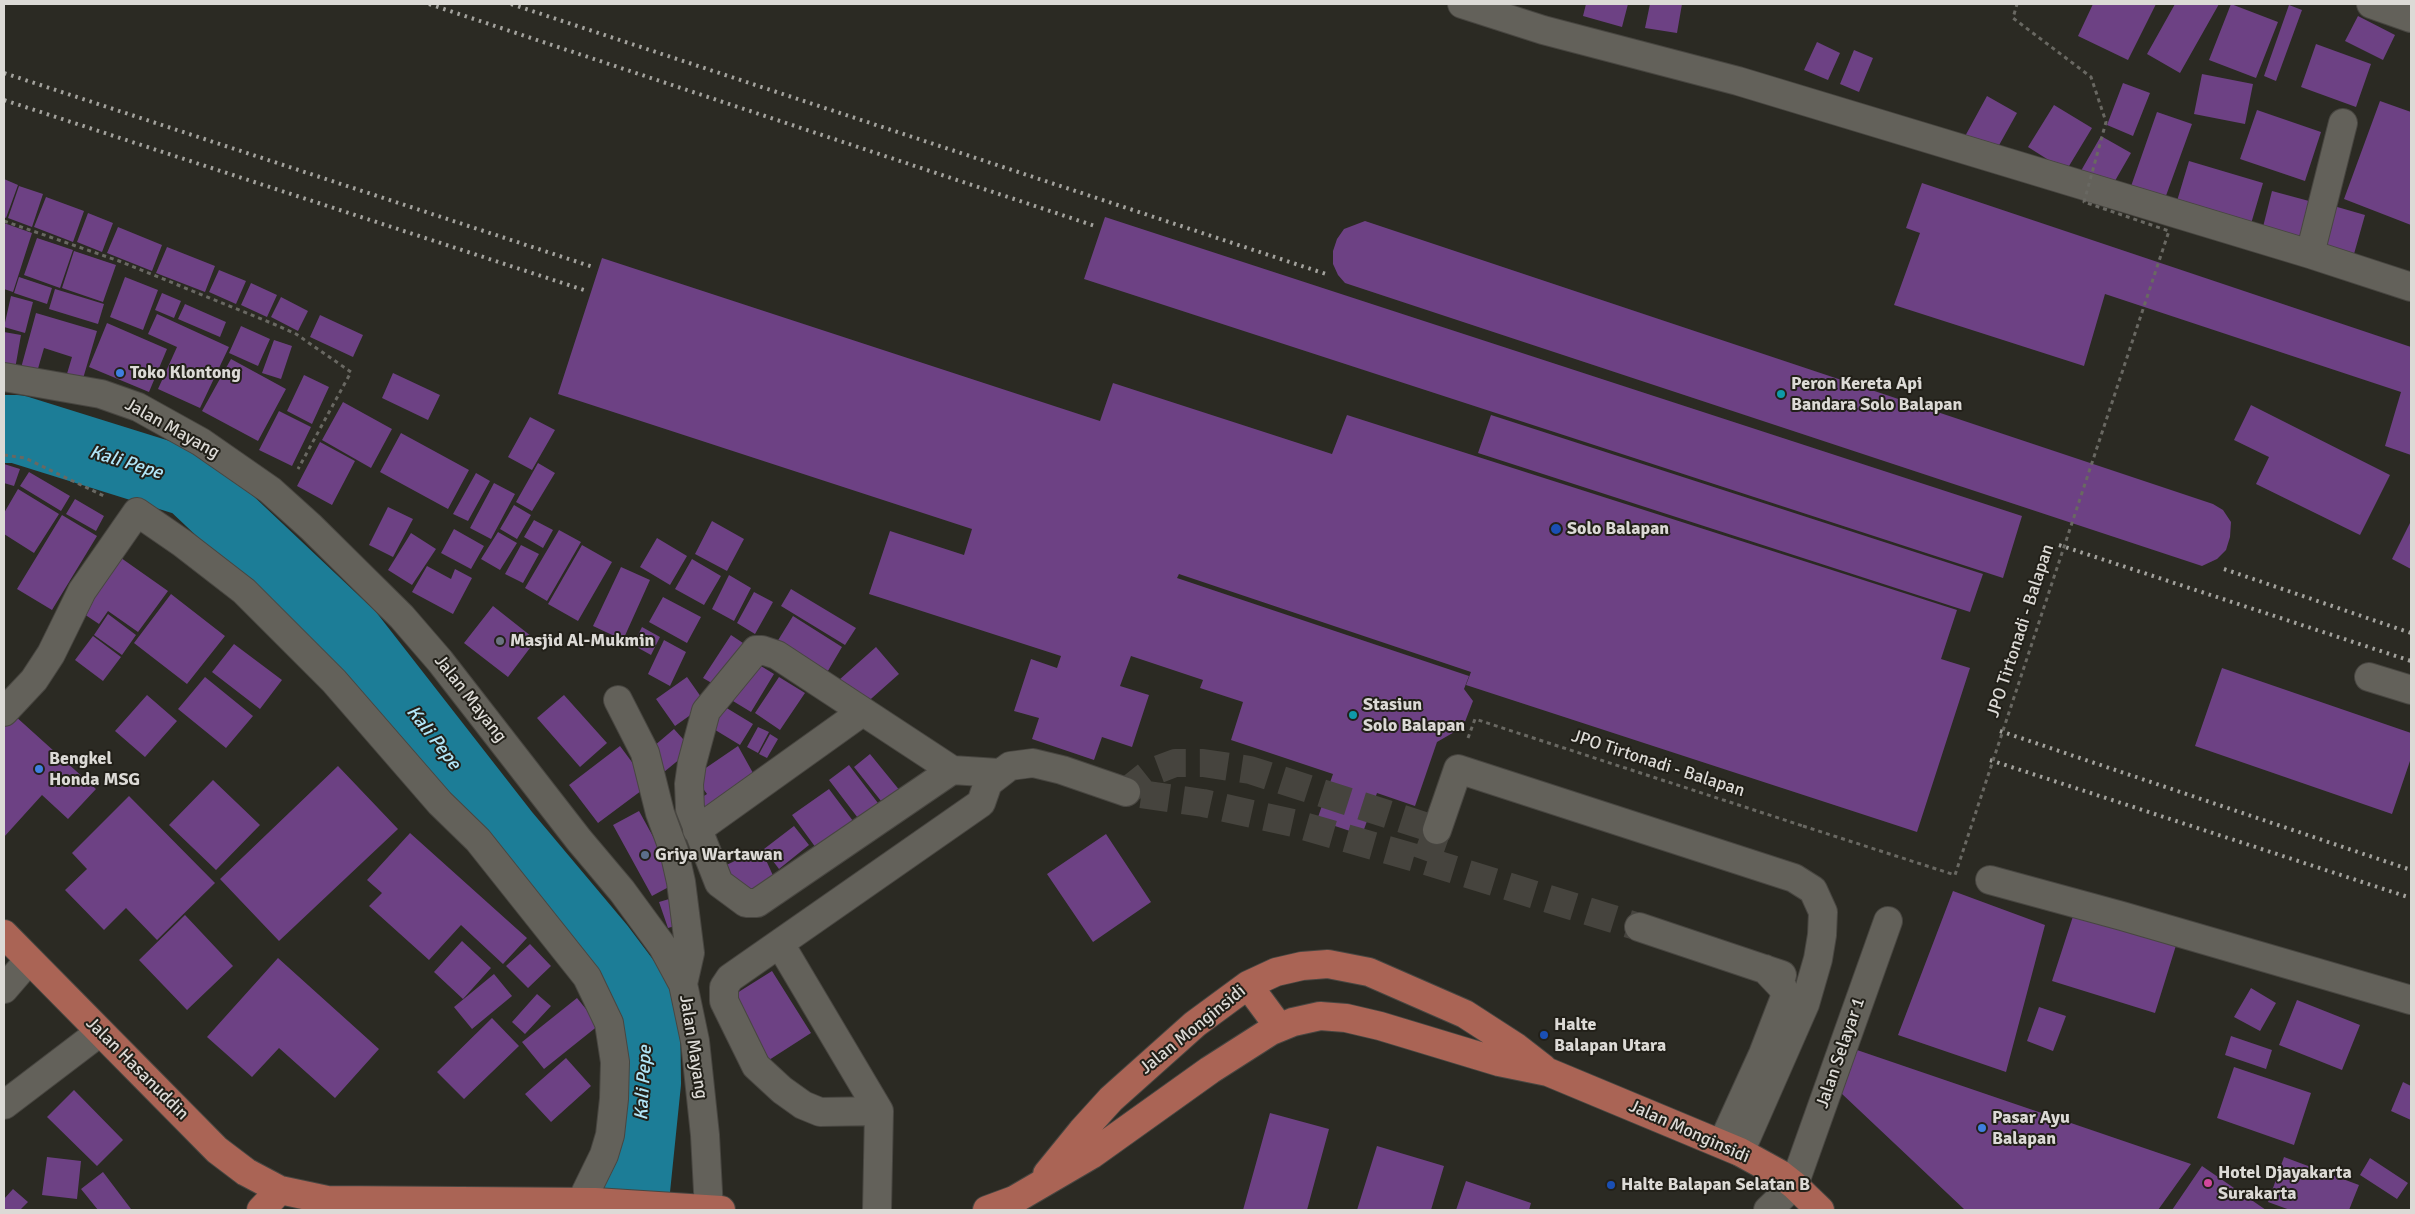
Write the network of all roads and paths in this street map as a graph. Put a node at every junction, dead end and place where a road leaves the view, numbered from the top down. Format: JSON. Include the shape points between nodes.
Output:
{"nodes":[{"id":1,"x":1462,"y":4,"type":"edge"},
{"id":2,"x":2017,"y":4,"type":"edge"},
{"id":3,"x":2371,"y":4,"type":"edge"},
{"id":4,"x":2411,"y":18,"type":"edge"},
{"id":5,"x":2343,"y":123,"type":"dead end"},
{"id":6,"x":4,"y":221,"type":"edge"},
{"id":7,"x":2310,"y":254,"type":"junction"},
{"id":8,"x":2411,"y":287,"type":"edge"},
{"id":9,"x":4,"y":378,"type":"edge"},
{"id":10,"x":4,"y":455,"type":"edge"},
{"id":11,"x":282,"y":501,"type":"junction"},
{"id":12,"x":137,"y":512,"type":"junction"},
{"id":13,"x":2370,"y":677,"type":"dead end"},
{"id":14,"x":2411,"y":690,"type":"edge"},
{"id":15,"x":618,"y":700,"type":"dead end"},
{"id":16,"x":4,"y":712,"type":"edge"},
{"id":17,"x":862,"y":712,"type":"junction"},
{"id":18,"x":1475,"y":719,"type":"dead end"},
{"id":19,"x":952,"y":770,"type":"junction"},
{"id":20,"x":998,"y":773,"type":"junction"},
{"id":21,"x":1126,"y":792,"type":"dead end"},
{"id":22,"x":697,"y":830,"type":"junction"},
{"id":23,"x":1437,"y":830,"type":"dead end"},
{"id":24,"x":1990,"y":880,"type":"dead end"},
{"id":25,"x":1888,"y":921,"type":"dead end"},
{"id":26,"x":1639,"y":927,"type":"tunnel mouth"},
{"id":27,"x":4,"y":934,"type":"edge"},
{"id":28,"x":780,"y":944,"type":"junction"},
{"id":29,"x":30,"y":960,"type":"junction"},
{"id":30,"x":1765,"y":969,"type":"junction"},
{"id":31,"x":682,"y":984,"type":"junction"},
{"id":32,"x":1248,"y":985,"type":"junction"},
{"id":33,"x":1810,"y":986,"type":"junction"},
{"id":34,"x":4,"y":989,"type":"edge"},
{"id":35,"x":2411,"y":1000,"type":"edge"},
{"id":36,"x":1279,"y":1027,"type":"junction"},
{"id":37,"x":100,"y":1032,"type":"junction"},
{"id":38,"x":1548,"y":1072,"type":"junction"},
{"id":39,"x":4,"y":1105,"type":"edge"},
{"id":40,"x":879,"y":1111,"type":"junction"},
{"id":41,"x":1731,"y":1148,"type":"junction"},
{"id":42,"x":1794,"y":1185,"type":"junction"},
{"id":43,"x":280,"y":1190,"type":"junction"},
{"id":44,"x":1024,"y":1199,"type":"edge"},
{"id":45,"x":588,"y":1202,"type":"junction"},
{"id":46,"x":494,"y":1206,"type":"edge"},
{"id":47,"x":707,"y":1209,"type":"edge"},
{"id":48,"x":261,"y":1210,"type":"edge"},
{"id":49,"x":877,"y":1210,"type":"edge"},
{"id":50,"x":987,"y":1210,"type":"edge"},
{"id":51,"x":1768,"y":1210,"type":"edge"},
{"id":52,"x":1820,"y":1210,"type":"edge"}],
"edges":[{"from":1,"to":7,"type":"street","via":[[1543,30],[1738,81]]},
{"from":2,"to":18,"type":"path","name":"JPO Tirtonadi - Balapan","bridge":true,"via":[[2013,18],[2091,77],[2106,122],[2084,202],[2169,231],[1954,875]]},
{"from":3,"to":4,"type":"street"},
{"from":5,"to":7,"type":"street"},
{"from":6,"to":11,"type":"path","via":[[119,261],[276,325],[296,334],[351,372]]},
{"from":7,"to":8,"type":"street"},
{"from":9,"to":11,"type":"street","name":"Jalan Mayang","via":[[82,390],[138,406],[201,442]]},
{"from":10,"to":12,"type":"path","via":[[25,458]]},
{"from":11,"to":31,"type":"street","name":"Jalan Mayang","via":[[358,573],[440,661],[622,891],[663,947]]},
{"from":12,"to":16,"type":"street","via":[[82,591],[51,654],[34,680]]},
{"from":12,"to":45,"type":"street","via":[[244,592],[334,681],[440,803],[478,840],[587,977],[608,1023],[615,1062],[610,1135]]},
{"from":13,"to":14,"type":"street"},
{"from":15,"to":31,"type":"street","via":[[645,753],[681,882],[690,953]]},
{"from":17,"to":19,"type":"street"},
{"from":17,"to":22,"type":"street"},
{"from":17,"to":22,"type":"street","via":[[777,655],[756,650],[706,711],[689,784],[690,809]]},
{"from":19,"to":20,"type":"street"},
{"from":19,"to":22,"type":"street","via":[[757,903],[746,903],[720,883]]},
{"from":20,"to":21,"type":"street","via":[[1010,766],[1033,762]]},
{"from":20,"to":28,"type":"street","via":[[988,783],[981,803]]},
{"from":23,"to":33,"type":"street","via":[[1458,769],[1794,878],[1813,890],[1823,912],[1822,934]]},
{"from":24,"to":35,"type":"street"},
{"from":25,"to":42,"type":"street","name":"Jalan Selayar 1"},
{"from":26,"to":30,"type":"street"},
{"from":27,"to":29,"type":"main road","name":"Jalan Hasanuddin"},
{"from":28,"to":40,"type":"street"},
{"from":28,"to":40,"type":"street","via":[[730,978],[724,987],[724,1001],[756,1066],[782,1090],[820,1112]]},
{"from":29,"to":34,"type":"street"},
{"from":29,"to":37,"type":"main road","name":"Jalan Hasanuddin"},
{"from":30,"to":33,"type":"street"},
{"from":30,"to":41,"type":"street","via":[[1783,988],[1785,997]]},
{"from":31,"to":47,"type":"street","name":"Jalan Mayang","via":[[695,1041]]},
{"from":32,"to":36,"type":"main road"},
{"from":32,"to":38,"type":"main road","name":"Jalan Monginsidi","via":[[1276,972],[1302,966],[1328,964],[1369,972],[1465,1014]]},
{"from":32,"to":44,"type":"main road","name":"Jalan Monginsidi","via":[[1195,1024],[1111,1099]]},
{"from":33,"to":41,"type":"street","via":[[1773,1080]]},
{"from":36,"to":38,"type":"main road","name":"Jalan Monginsidi","via":[[1320,1016],[1346,1018],[1499,1062]]},
{"from":36,"to":44,"type":"main road","name":"Jalan Monginsidi","via":[[1210,1070]]},
{"from":37,"to":39,"type":"street"},
{"from":37,"to":43,"type":"main road","name":"Jalan Hasanuddin","via":[[217,1150],[246,1172]]},
{"from":38,"to":41,"type":"main road","name":"Jalan Monginsidi"},
{"from":40,"to":49,"type":"street"},
{"from":41,"to":42,"type":"main road","name":"Jalan Monginsidi"},
{"from":42,"to":51,"type":"street"},
{"from":42,"to":52,"type":"main road","name":"Jalan Monginsidi"},
{"from":43,"to":46,"type":"main road","via":[[327,1200]]},
{"from":43,"to":48,"type":"main road"},
{"from":44,"to":50,"type":"main road","name":"Jalan Monginsidi"},
{"from":45,"to":46,"type":"main road"},
{"from":45,"to":47,"type":"main road"}]}
